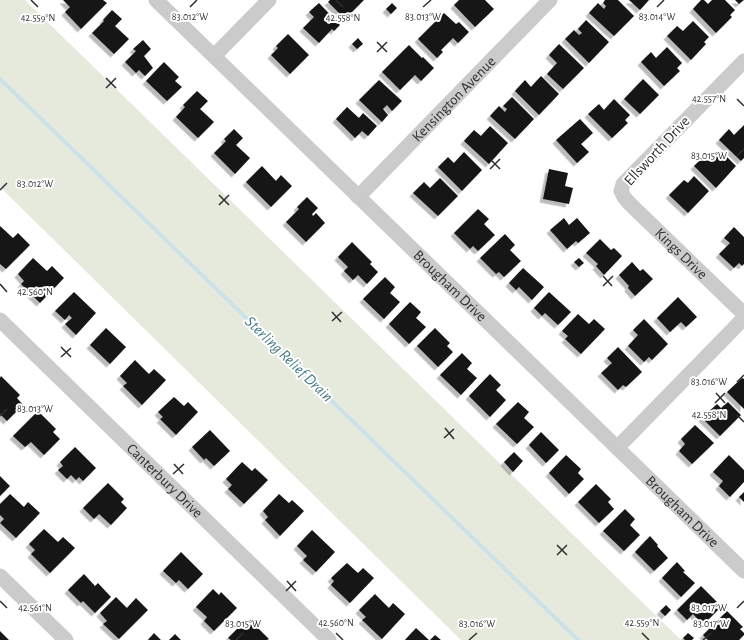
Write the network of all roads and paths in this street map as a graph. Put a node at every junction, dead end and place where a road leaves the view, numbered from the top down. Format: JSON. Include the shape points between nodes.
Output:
{"nodes":[{"id":1,"x":156,"y":0,"type":"edge"},
{"id":2,"x":269,"y":0,"type":"edge"},
{"id":3,"x":550,"y":0,"type":"edge"},
{"id":4,"x":214,"y":56,"type":"junction"},
{"id":5,"x":744,"y":61,"type":"edge"},
{"id":6,"x":621,"y":191,"type":"joint"},
{"id":7,"x":358,"y":197,"type":"junction"},
{"id":8,"x":744,"y":314,"type":"edge"},
{"id":9,"x":744,"y":318,"type":"edge"},
{"id":10,"x":0,"y":320,"type":"edge"},
{"id":11,"x":617,"y":448,"type":"junction"},
{"id":12,"x":744,"y":571,"type":"edge"},
{"id":13,"x":0,"y":576,"type":"edge"},
{"id":14,"x":66,"y":640,"type":"edge"},
{"id":15,"x":329,"y":640,"type":"edge"}],
"edges":[{"from":1,"to":4,"type":"street","name":"Brougham Drive"},
{"from":2,"to":4,"type":"street"},
{"from":3,"to":7,"type":"street","name":"Kensington Avenue"},
{"from":4,"to":7,"type":"street","name":"Brougham Drive"},
{"from":5,"to":6,"type":"street","name":"Ellsworth Drive","via":[[628,179]]},
{"from":6,"to":8,"type":"street","name":"Kings Drive","via":[[629,203]]},
{"from":7,"to":11,"type":"street","name":"Brougham Drive"},
{"from":9,"to":11,"type":"street"},
{"from":10,"to":15,"type":"street","name":"Canterbury Drive"},
{"from":11,"to":12,"type":"street","name":"Brougham Drive"},
{"from":13,"to":14,"type":"street"}]}
